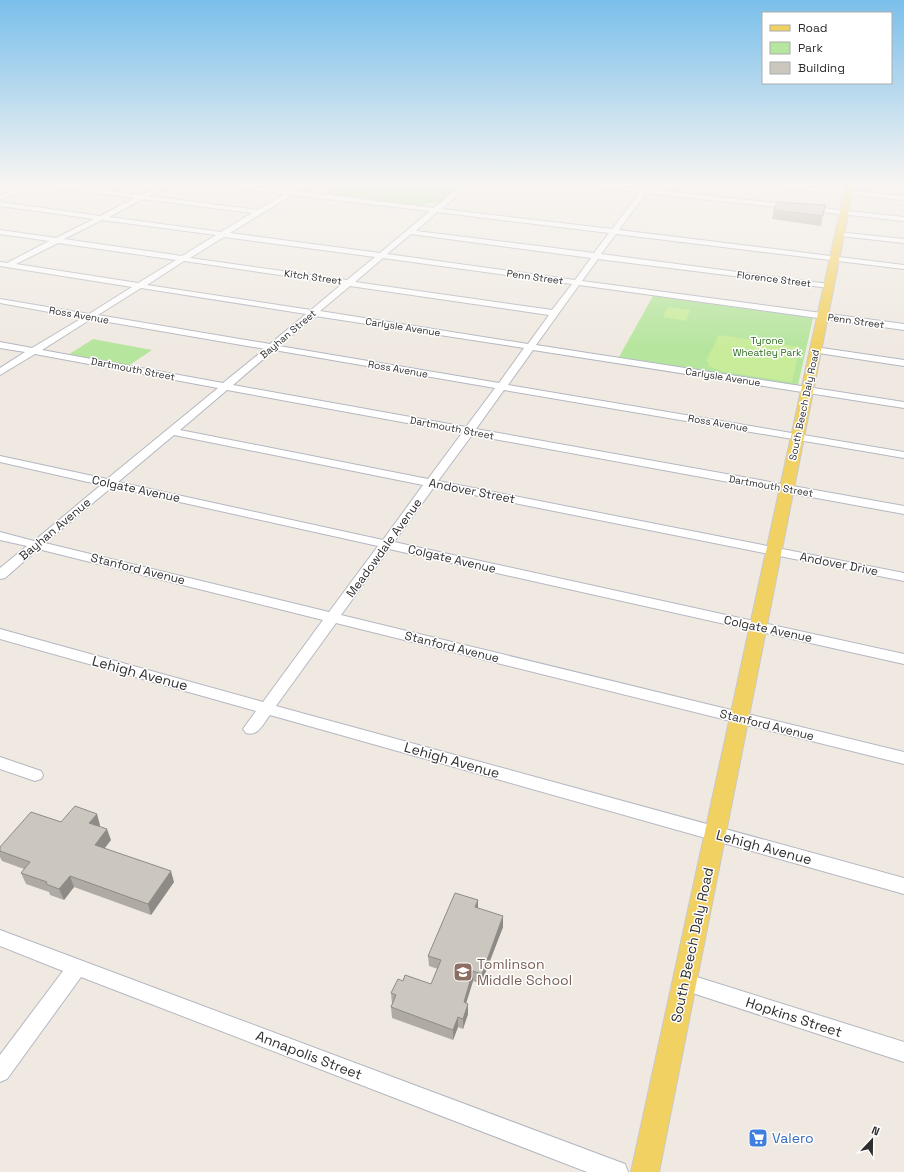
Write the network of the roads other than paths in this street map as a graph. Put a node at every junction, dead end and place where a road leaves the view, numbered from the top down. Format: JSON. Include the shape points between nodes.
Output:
{"nodes":[{"id":1,"x":49,"y":239,"type":"edge"},
{"id":2,"x":215,"y":239,"type":"edge"},
{"id":3,"x":257,"y":239,"type":"edge"},
{"id":4,"x":402,"y":239,"type":"edge"},
{"id":5,"x":462,"y":239,"type":"edge"},
{"id":6,"x":609,"y":239,"type":"edge"},
{"id":7,"x":669,"y":239,"type":"edge"},
{"id":8,"x":839,"y":239,"type":"edge"},
{"id":9,"x":878,"y":239,"type":"edge"},
{"id":10,"x":58,"y":240,"type":"junction"},
{"id":11,"x":904,"y":242,"type":"edge"},
{"id":12,"x":381,"y":256,"type":"junction"},
{"id":13,"x":596,"y":256,"type":"junction"},
{"id":14,"x":184,"y":258,"type":"junction"},
{"id":15,"x":834,"y":259,"type":"junction"},
{"id":16,"x":4,"y":264,"type":"edge"},
{"id":17,"x":904,"y":267,"type":"edge"},
{"id":18,"x":0,"y":269,"type":"edge"},
{"id":19,"x":349,"y":283,"type":"junction"},
{"id":20,"x":576,"y":283,"type":"junction"},
{"id":21,"x":140,"y":286,"type":"junction"},
{"id":22,"x":829,"y":286,"type":"junction"},
{"id":23,"x":0,"y":301,"type":"edge"},
{"id":24,"x":313,"y":313,"type":"junction"},
{"id":25,"x":554,"y":313,"type":"junction"},
{"id":26,"x":822,"y":316,"type":"junction"},
{"id":27,"x":90,"y":317,"type":"junction"},
{"id":28,"x":904,"y":327,"type":"edge"},
{"id":29,"x":0,"y":345,"type":"edge"},
{"id":30,"x":529,"y":347,"type":"junction"},
{"id":31,"x":271,"y":348,"type":"junction"},
{"id":32,"x":815,"y":350,"type":"junction"},
{"id":33,"x":34,"y":351,"type":"junction"},
{"id":34,"x":904,"y":363,"type":"edge"},
{"id":35,"x":0,"y":372,"type":"edge"},
{"id":36,"x":225,"y":386,"type":"junction"},
{"id":37,"x":502,"y":387,"type":"junction"},
{"id":38,"x":807,"y":390,"type":"junction"},
{"id":39,"x":904,"y":405,"type":"edge"},
{"id":40,"x":172,"y":431,"type":"junction"},
{"id":41,"x":469,"y":432,"type":"junction"},
{"id":42,"x":797,"y":437,"type":"junction"},
{"id":43,"x":904,"y":455,"type":"edge"},
{"id":44,"x":0,"y":459,"type":"edge"},
{"id":45,"x":109,"y":483,"type":"junction"},
{"id":46,"x":431,"y":483,"type":"junction"},
{"id":47,"x":786,"y":489,"type":"junction"},
{"id":48,"x":904,"y":510,"type":"edge"},
{"id":49,"x":0,"y":536,"type":"edge"},
{"id":50,"x":386,"y":544,"type":"junction"},
{"id":51,"x":36,"y":545,"type":"junction"},
{"id":52,"x":773,"y":552,"type":"junction"},
{"id":53,"x":0,"y":575,"type":"edge"},
{"id":54,"x":904,"y":578,"type":"edge"},
{"id":55,"x":333,"y":618,"type":"junction"},
{"id":56,"x":758,"y":627,"type":"junction"},
{"id":57,"x":0,"y":634,"type":"edge"},
{"id":58,"x":904,"y":659,"type":"edge"},
{"id":59,"x":267,"y":708,"type":"junction"},
{"id":60,"x":739,"y":718,"type":"junction"},
{"id":61,"x":251,"y":730,"type":"dead end"},
{"id":62,"x":904,"y":758,"type":"edge"},
{"id":63,"x":0,"y":763,"type":"edge"},
{"id":64,"x":35,"y":775,"type":"dead end"},
{"id":65,"x":715,"y":833,"type":"junction"},
{"id":66,"x":904,"y":886,"type":"edge"},
{"id":67,"x":0,"y":938,"type":"edge"},
{"id":68,"x":77,"y":967,"type":"junction"},
{"id":69,"x":684,"y":982,"type":"junction"},
{"id":70,"x":904,"y":1052,"type":"edge"},
{"id":71,"x":0,"y":1072,"type":"edge"},
{"id":72,"x":617,"y":1172,"type":"edge"},
{"id":73,"x":645,"y":1172,"type":"edge"}],
"edges":[{"from":1,"to":10,"type":"street","name":"Kitch Street"},
{"from":2,"to":14,"type":"street"},
{"from":3,"to":12,"type":"street","name":"Penn Street"},
{"from":4,"to":12,"type":"street","name":"Bayhan Street"},
{"from":5,"to":13,"type":"street","name":"Florence Street"},
{"from":6,"to":13,"type":"street"},
{"from":7,"to":15,"type":"street"},
{"from":8,"to":15,"type":"main road","name":"South Beech Daly Road"},
{"from":9,"to":11,"type":"street"},
{"from":10,"to":14,"type":"street","name":"Kitch Street"},
{"from":10,"to":16,"type":"street"},
{"from":12,"to":19,"type":"street","name":"Bayhan Street"},
{"from":12,"to":20,"type":"street","name":"Penn Street"},
{"from":13,"to":20,"type":"street"},
{"from":13,"to":22,"type":"street","name":"Florence Street"},
{"from":14,"to":19,"type":"street","name":"Kitch Street"},
{"from":14,"to":21,"type":"street"},
{"from":15,"to":17,"type":"street"},
{"from":15,"to":22,"type":"main road","name":"South Beech Daly Road"},
{"from":16,"to":18,"type":"street"},
{"from":16,"to":21,"type":"street","name":"Carlysle Avenue"},
{"from":19,"to":24,"type":"street","name":"Bayhan Street"},
{"from":19,"to":25,"type":"street","name":"Kitch Street"},
{"from":20,"to":25,"type":"street","name":"Meadowdale Avenue"},
{"from":20,"to":26,"type":"street","name":"Penn Street"},
{"from":21,"to":24,"type":"street","name":"Carlysle Avenue"},
{"from":21,"to":27,"type":"street"},
{"from":22,"to":26,"type":"main road","name":"South Beech Daly Road"},
{"from":23,"to":27,"type":"street","name":"Ross Avenue"},
{"from":24,"to":30,"type":"street","name":"Carlysle Avenue"},
{"from":24,"to":31,"type":"street","name":"Bayhan Street"},
{"from":25,"to":30,"type":"street","name":"Meadowdale Avenue"},
{"from":26,"to":28,"type":"street","name":"Penn Street"},
{"from":26,"to":32,"type":"main road","name":"South Beech Daly Road"},
{"from":27,"to":31,"type":"street","name":"Ross Avenue"},
{"from":27,"to":33,"type":"street"},
{"from":29,"to":33,"type":"street","name":"Dartmouth Street"},
{"from":30,"to":37,"type":"street","name":"Meadowdale Avenue"},
{"from":30,"to":38,"type":"street","name":"Carlysle Avenue"},
{"from":31,"to":36,"type":"street","name":"Bayhan Street"},
{"from":31,"to":37,"type":"street","name":"Ross Avenue"},
{"from":32,"to":34,"type":"street"},
{"from":32,"to":38,"type":"main road","name":"South Beech Daly Road"},
{"from":33,"to":35,"type":"street"},
{"from":33,"to":36,"type":"street","name":"Dartmouth Street"},
{"from":36,"to":40,"type":"street","name":"Bayhan Street"},
{"from":36,"to":41,"type":"street","name":"Dartmouth Street"},
{"from":37,"to":41,"type":"street","name":"Meadowdale Avenue"},
{"from":37,"to":42,"type":"street","name":"Ross Avenue"},
{"from":38,"to":39,"type":"street","name":"Carlysle Avenue"},
{"from":38,"to":42,"type":"main road","name":"South Beech Daly Road"},
{"from":40,"to":45,"type":"street","name":"Bayhan Street"},
{"from":40,"to":46,"type":"street","name":"Andover Street"},
{"from":41,"to":46,"type":"street","name":"Meadowdale Avenue"},
{"from":41,"to":47,"type":"street","name":"Dartmouth Street"},
{"from":42,"to":43,"type":"street","name":"Ross Avenue"},
{"from":42,"to":47,"type":"main road","name":"South Beech Daly Road"},
{"from":44,"to":45,"type":"street","name":"Colgate Avenue"},
{"from":45,"to":50,"type":"street","name":"Colgate Avenue"},
{"from":45,"to":51,"type":"street","name":"Bayhan Avenue"},
{"from":46,"to":50,"type":"street","name":"Meadowdale Avenue"},
{"from":46,"to":52,"type":"street","name":"Andover Street"},
{"from":47,"to":48,"type":"street","name":"Dartmouth Street"},
{"from":47,"to":52,"type":"main road","name":"South Beech Daly Road"},
{"from":49,"to":51,"type":"street","name":"Stanford Avenue"},
{"from":50,"to":55,"type":"street","name":"Meadowdale Avenue"},
{"from":50,"to":56,"type":"street","name":"Colgate Avenue"},
{"from":51,"to":53,"type":"street","name":"Bayhan Avenue"},
{"from":51,"to":55,"type":"street","name":"Stanford Avenue"},
{"from":52,"to":54,"type":"street","name":"Andover Drive"},
{"from":52,"to":56,"type":"main road","name":"South Beech Daly Road"},
{"from":55,"to":59,"type":"street","name":"Meadowdale Avenue"},
{"from":55,"to":60,"type":"street","name":"Stanford Avenue"},
{"from":56,"to":58,"type":"street","name":"Colgate Avenue"},
{"from":56,"to":60,"type":"main road","name":"South Beech Daly Road"},
{"from":57,"to":59,"type":"street","name":"Lehigh Avenue"},
{"from":59,"to":61,"type":"street","name":"Meadowdale Avenue"},
{"from":59,"to":65,"type":"street","name":"Lehigh Avenue"},
{"from":60,"to":62,"type":"street","name":"Stanford Avenue"},
{"from":60,"to":65,"type":"main road","name":"South Beech Daly Road"},
{"from":63,"to":64,"type":"street"},
{"from":65,"to":66,"type":"street","name":"Lehigh Avenue"},
{"from":65,"to":69,"type":"main road","name":"South Beech Daly Road"},
{"from":67,"to":68,"type":"street","name":"Annapolis Street"},
{"from":68,"to":71,"type":"street"},
{"from":68,"to":72,"type":"street","name":"Annapolis Street"},
{"from":69,"to":70,"type":"street","name":"Hopkins Street"},
{"from":69,"to":73,"type":"main road","name":"South Beech Daly Road"}]}
